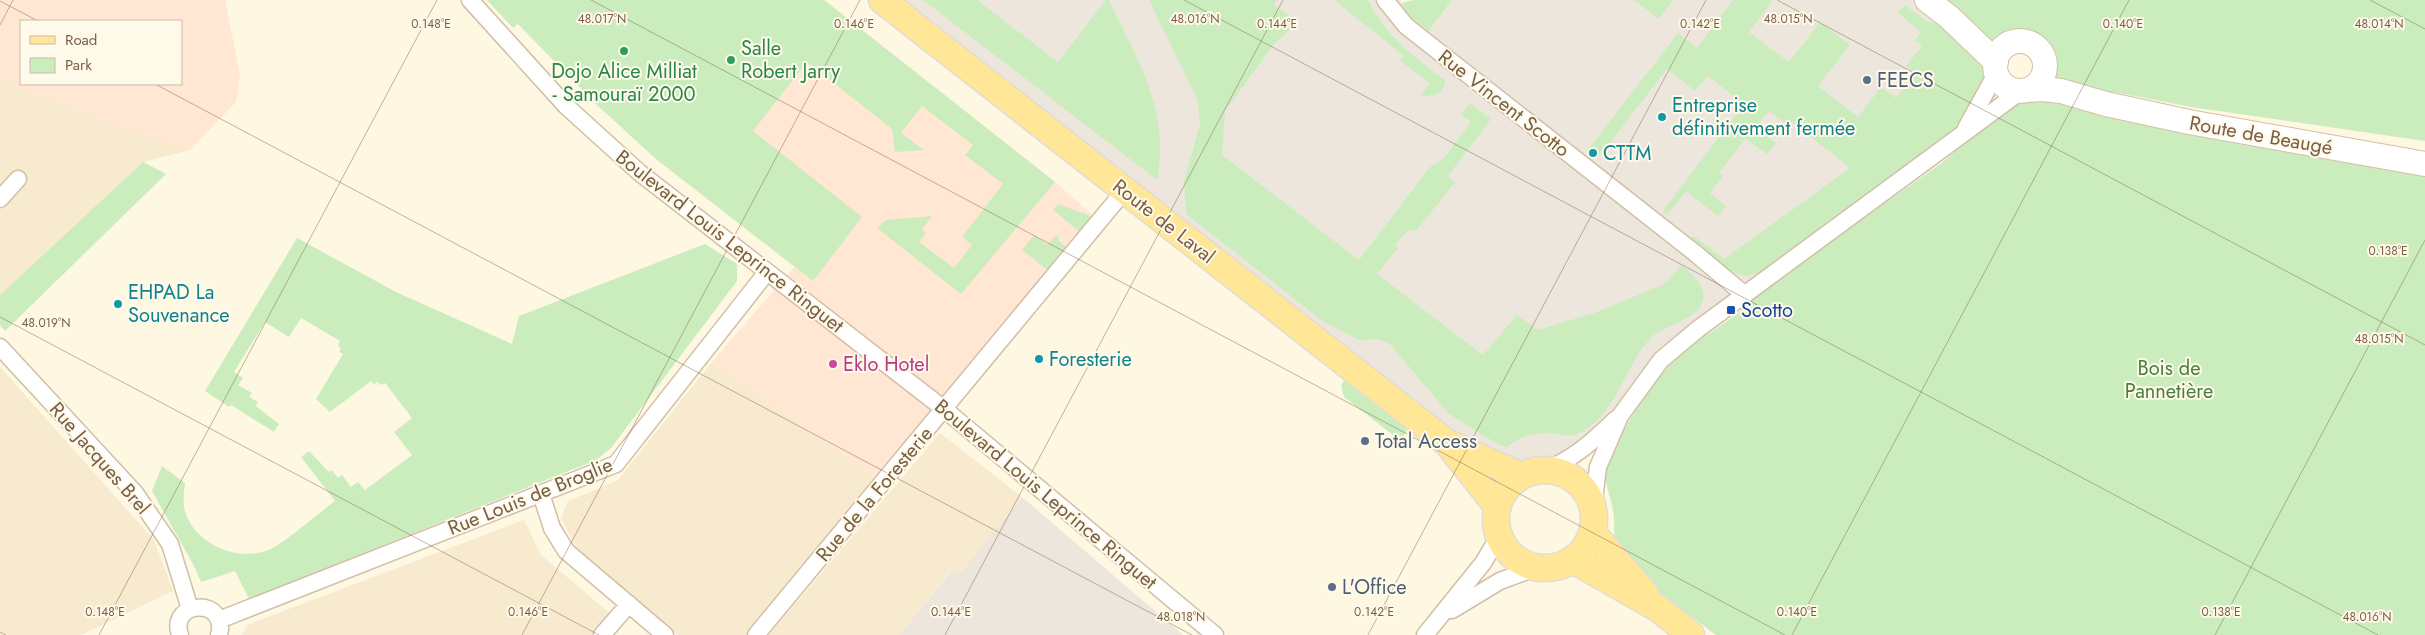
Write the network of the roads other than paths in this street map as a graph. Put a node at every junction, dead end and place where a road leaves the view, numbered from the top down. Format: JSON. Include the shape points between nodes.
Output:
{"nodes":[{"id":1,"x":470,"y":0,"type":"edge"},
{"id":2,"x":882,"y":0,"type":"edge"},
{"id":3,"x":1386,"y":0,"type":"edge"},
{"id":4,"x":1927,"y":0,"type":"edge"},
{"id":5,"x":1950,"y":17,"type":"junction"},
{"id":6,"x":2015,"y":42,"type":"junction"},
{"id":7,"x":2044,"y":60,"type":"junction"},
{"id":8,"x":1996,"y":67,"type":"junction"},
{"id":9,"x":2024,"y":91,"type":"junction"},
{"id":10,"x":2098,"y":101,"type":"junction"},
{"id":11,"x":1959,"y":138,"type":"junction"},
{"id":12,"x":2425,"y":164,"type":"edge"},
{"id":13,"x":18,"y":179,"type":"dead end"},
{"id":14,"x":1125,"y":190,"type":"junction"},
{"id":15,"x":0,"y":198,"type":"edge"},
{"id":16,"x":766,"y":272,"type":"junction"},
{"id":17,"x":1745,"y":295,"type":"junction"},
{"id":18,"x":0,"y":347,"type":"edge"},
{"id":19,"x":944,"y":409,"type":"junction"},
{"id":20,"x":1620,"y":416,"type":"junction"},
{"id":21,"x":1446,"y":442,"type":"junction"},
{"id":22,"x":1533,"y":473,"type":"junction"},
{"id":23,"x":541,"y":494,"type":"junction"},
{"id":24,"x":1497,"y":506,"type":"junction"},
{"id":25,"x":1592,"y":520,"type":"junction"},
{"id":26,"x":1499,"y":536,"type":"junction"},
{"id":27,"x":1573,"y":560,"type":"junction"},
{"id":28,"x":1535,"y":568,"type":"junction"},
{"id":29,"x":629,"y":604,"type":"junction"},
{"id":30,"x":190,"y":609,"type":"junction"},
{"id":31,"x":1659,"y":610,"type":"junction"},
{"id":32,"x":1441,"y":617,"type":"junction"},
{"id":33,"x":219,"y":628,"type":"edge"},
{"id":34,"x":180,"y":635,"type":"edge"},
{"id":35,"x":602,"y":635,"type":"edge"},
{"id":36,"x":665,"y":635,"type":"edge"},
{"id":37,"x":756,"y":635,"type":"edge"},
{"id":38,"x":1215,"y":635,"type":"edge"},
{"id":39,"x":1425,"y":635,"type":"edge"},
{"id":40,"x":1691,"y":635,"type":"edge"}],
"edges":[{"from":1,"to":16,"type":"street","name":"Boulevard Louis Leprince Ringuet","via":[[566,106],[606,143],[640,174]]},
{"from":2,"to":14,"type":"main road","name":"Route de Laval"},
{"from":3,"to":17,"type":"street","name":"Rue Vincent Scotto","via":[[1406,26]]},
{"from":4,"to":5,"type":"street"},
{"from":5,"to":6,"type":"street","via":[[1984,34]]},
{"from":5,"to":8,"type":"street"},
{"from":6,"to":7,"type":"street","via":[[2036,47]]},
{"from":6,"to":8,"type":"street","via":[[2002,50]]},
{"from":7,"to":9,"type":"street","via":[[2041,80]]},
{"from":7,"to":10,"type":"street","name":"Route de Beaugé"},
{"from":8,"to":9,"type":"street","via":[[2006,87]]},
{"from":8,"to":11,"type":"street"},
{"from":9,"to":10,"type":"street","name":"Route de Beaugé","via":[[2061,91]]},
{"from":9,"to":11,"type":"street"},
{"from":10,"to":12,"type":"street","name":"Route de Beaugé","via":[[2189,122]]},
{"from":11,"to":17,"type":"street"},
{"from":13,"to":15,"type":"street"},
{"from":14,"to":19,"type":"street","name":"Rue de la Foresterie"},
{"from":14,"to":21,"type":"main road","name":"Route de Laval"},
{"from":16,"to":19,"type":"street","name":"Boulevard Louis Leprince Ringuet"},
{"from":16,"to":23,"type":"street","name":"Rue Louis de Broglie","via":[[616,464]]},
{"from":17,"to":20,"type":"street","via":[[1661,360]]},
{"from":18,"to":30,"type":"street","name":"Rue Jacques Brel","via":[[135,493],[170,544]]},
{"from":19,"to":37,"type":"street","name":"Rue de la Foresterie"},
{"from":19,"to":38,"type":"street","name":"Boulevard Louis Leprince Ringuet"},
{"from":20,"to":22,"type":"street","via":[[1579,454]]},
{"from":20,"to":25,"type":"street","via":[[1598,467]]},
{"from":21,"to":22,"type":"main road","name":"Route de Laval"},
{"from":21,"to":24,"type":"main road","name":"Route de Laval"},
{"from":22,"to":24,"type":"main road","via":[[1505,490]]},
{"from":22,"to":25,"type":"main road","via":[[1561,473],[1575,481],[1586,493]]},
{"from":23,"to":29,"type":"street","via":[[552,528],[562,546]]},
{"from":23,"to":33,"type":"street","name":"Rue Louis de Broglie"},
{"from":24,"to":26,"type":"main road"},
{"from":25,"to":27,"type":"main road","via":[[1588,543]]},
{"from":25,"to":31,"type":"main road"},
{"from":26,"to":28,"type":"main road","via":[[1513,557]]},
{"from":26,"to":32,"type":"street","via":[[1483,563]]},
{"from":27,"to":28,"type":"main road","via":[[1555,567]]},
{"from":27,"to":31,"type":"main road"},
{"from":28,"to":32,"type":"street","via":[[1500,581]]},
{"from":29,"to":35,"type":"street"},
{"from":29,"to":36,"type":"street"},
{"from":30,"to":33,"type":"street","via":[[204,607],[210,610]]},
{"from":30,"to":34,"type":"street","via":[[181,619]]},
{"from":31,"to":40,"type":"main road"},
{"from":32,"to":39,"type":"street"}]}
